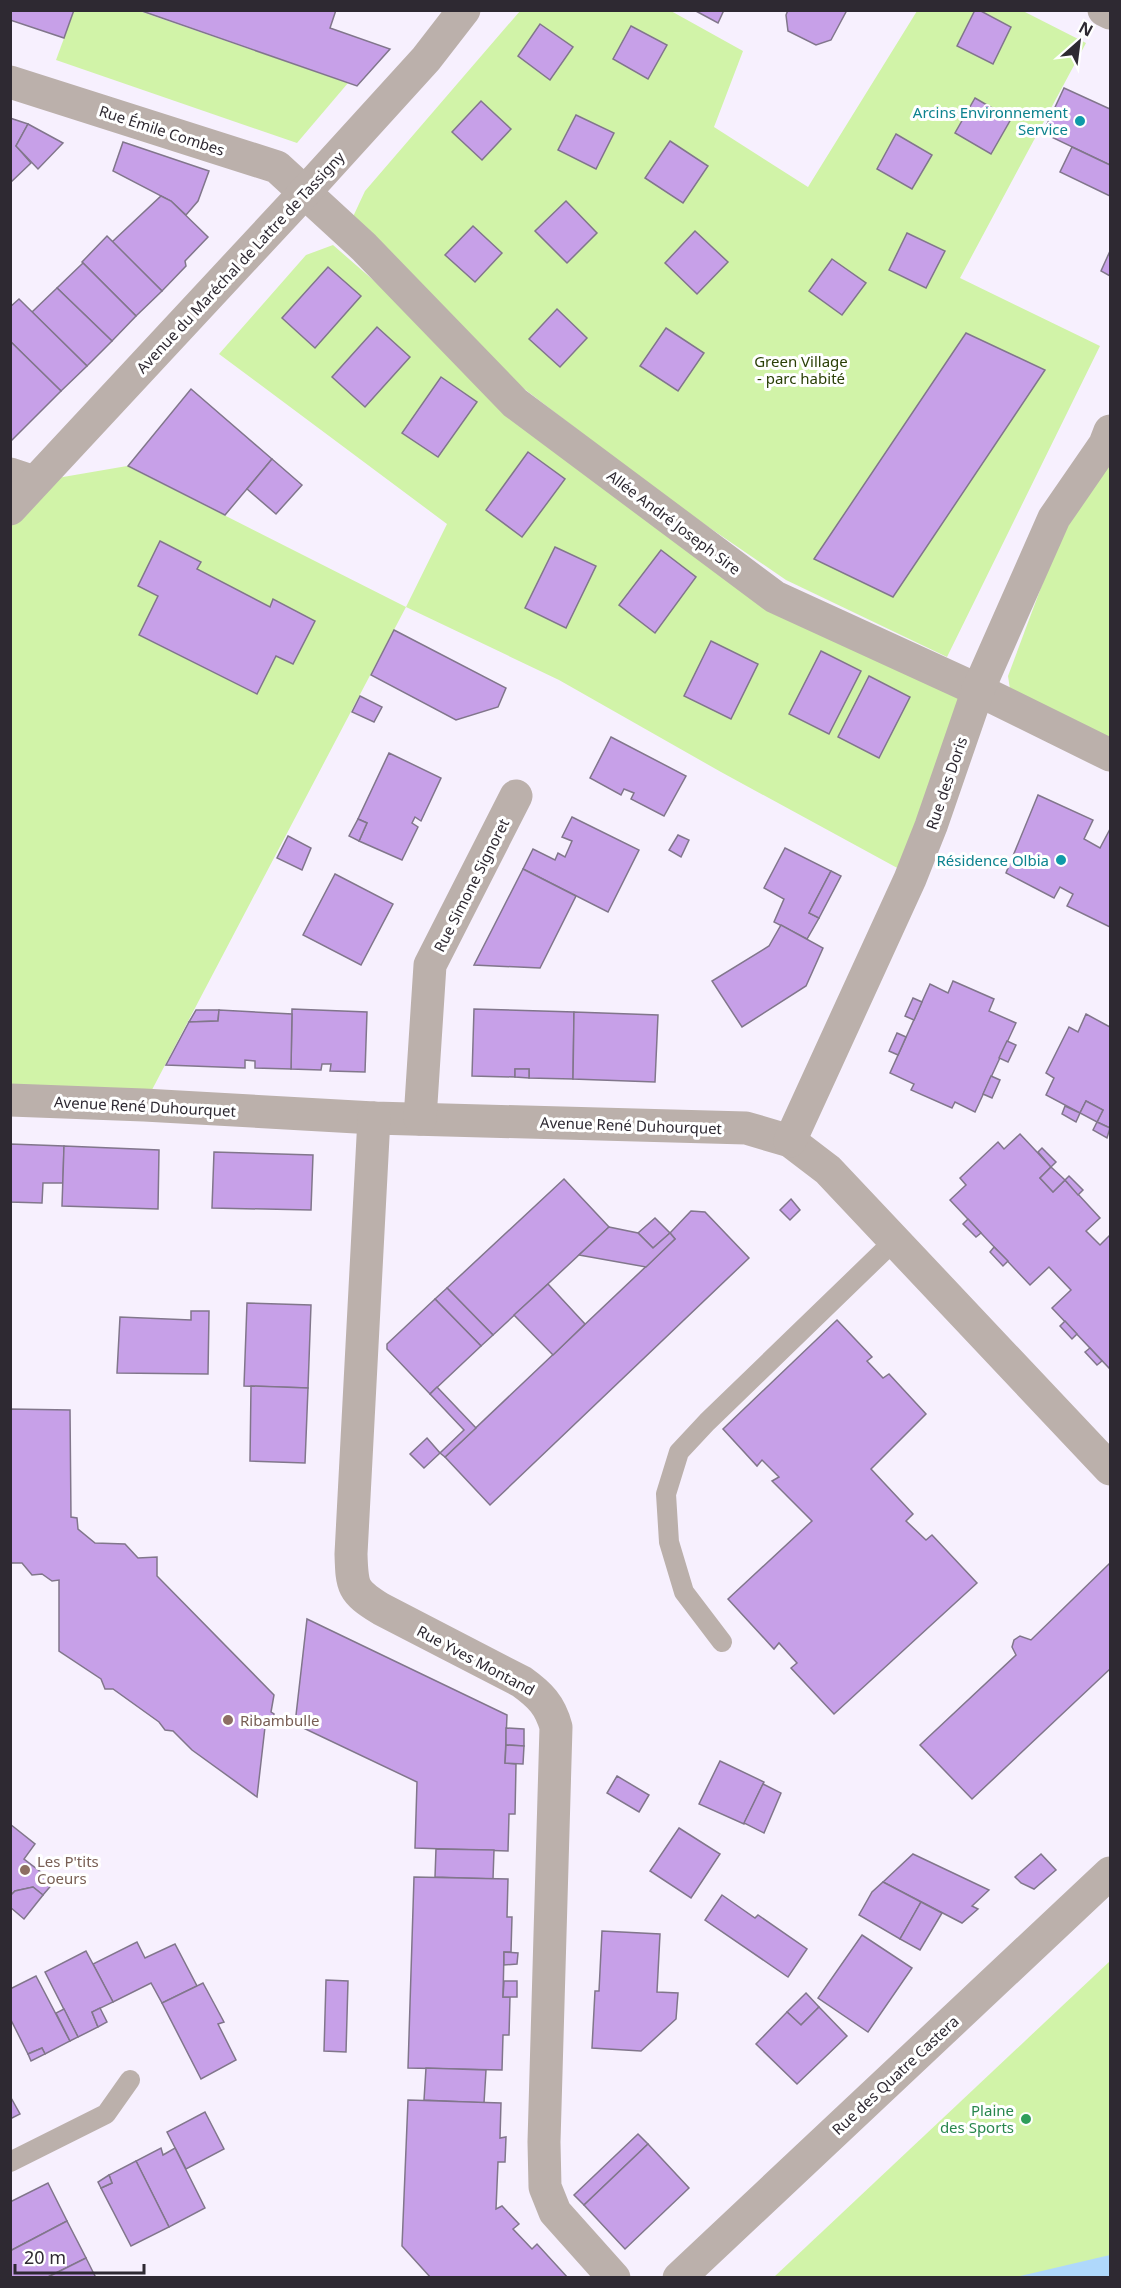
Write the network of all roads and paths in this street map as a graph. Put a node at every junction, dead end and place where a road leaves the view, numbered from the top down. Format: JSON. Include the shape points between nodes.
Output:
{"nodes":[{"id":1,"x":464,"y":10,"type":"edge"},
{"id":2,"x":1104,"y":10,"type":"edge"},
{"id":3,"x":1110,"y":14,"type":"edge"},
{"id":4,"x":10,"y":82,"type":"edge"},
{"id":5,"x":305,"y":192,"type":"junction"},
{"id":6,"x":1110,"y":432,"type":"edge"},
{"id":7,"x":22,"y":478,"type":"edge"},
{"id":8,"x":10,"y":509,"type":"edge"},
{"id":9,"x":978,"y":690,"type":"junction"},
{"id":10,"x":1110,"y":755,"type":"edge"},
{"id":11,"x":516,"y":796,"type":"dead end"},
{"id":12,"x":10,"y":1100,"type":"edge"},
{"id":13,"x":374,"y":1118,"type":"junction"},
{"id":14,"x":420,"y":1119,"type":"junction"},
{"id":15,"x":790,"y":1141,"type":"junction"},
{"id":16,"x":894,"y":1241,"type":"junction"},
{"id":17,"x":1110,"y":1469,"type":"edge"},
{"id":18,"x":722,"y":1642,"type":"dead end"},
{"id":19,"x":1110,"y":1873,"type":"edge"},
{"id":20,"x":130,"y":2080,"type":"dead end"},
{"id":21,"x":10,"y":2162,"type":"edge"},
{"id":22,"x":614,"y":2277,"type":"edge"},
{"id":23,"x":679,"y":2277,"type":"edge"}],
"edges":[{"from":1,"to":5,"type":"street","name":"Avenue du Maréchal de Lattre de Tassigny","via":[[426,59]]},
{"from":2,"to":3,"type":"street"},
{"from":4,"to":5,"type":"street","name":"Rue Émile Combes","via":[[277,167]]},
{"from":5,"to":7,"type":"street","name":"Avenue du Maréchal de Lattre de Tassigny"},
{"from":5,"to":9,"type":"street","name":"Allée André Joseph Sire","via":[[515,404],[775,597]]},
{"from":6,"to":9,"type":"street","name":"Rue des Doris","via":[[1054,518]]},
{"from":7,"to":8,"type":"street","name":"Avenue du Maréchal de Lattre de Tassigny"},
{"from":9,"to":10,"type":"street","name":"Allée André Joseph Sire"},
{"from":9,"to":15,"type":"street","name":"Rue des Doris","via":[[910,879]]},
{"from":11,"to":14,"type":"street","name":"Rue Simone Signoret","via":[[430,965]]},
{"from":12,"to":13,"type":"street","name":"Avenue René Duhourquet"},
{"from":13,"to":14,"type":"street","name":"Avenue René Duhourquet"},
{"from":13,"to":22,"type":"street","name":"Rue Yves Montand","via":[[352,1581],[360,1596],[381,1609],[522,1682],[540,1695],[551,1711],[556,1727],[545,2187],[555,2212]]},
{"from":14,"to":15,"type":"street","name":"Avenue René Duhourquet","via":[[746,1128]]},
{"from":15,"to":16,"type":"street","name":"Avenue René Duhourquet","via":[[828,1170]]},
{"from":16,"to":17,"type":"street","name":"Avenue René Duhourquet"},
{"from":16,"to":18,"type":"lane","via":[[679,1452],[666,1494],[669,1542],[684,1592]]},
{"from":19,"to":23,"type":"street","name":"Rue des Quatre Castera"},
{"from":20,"to":21,"type":"lane","via":[[106,2114]]}]}
